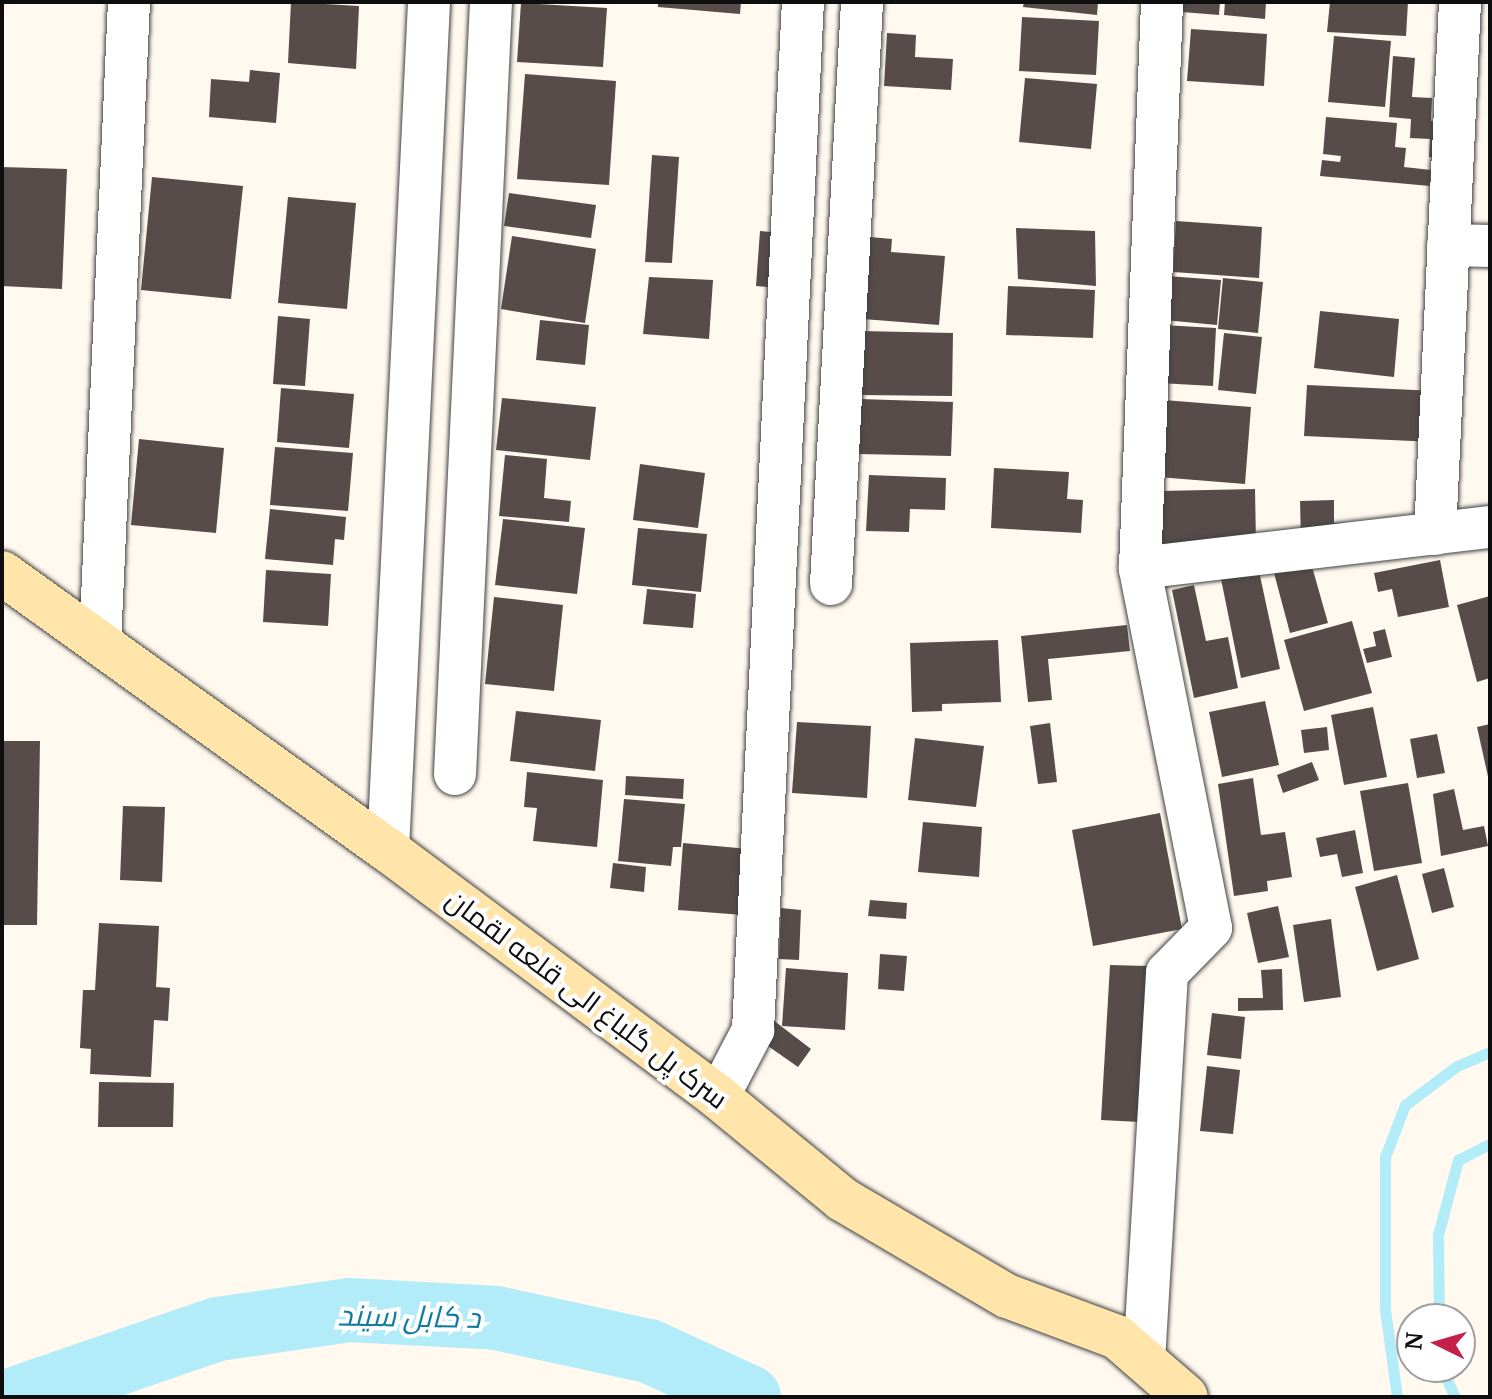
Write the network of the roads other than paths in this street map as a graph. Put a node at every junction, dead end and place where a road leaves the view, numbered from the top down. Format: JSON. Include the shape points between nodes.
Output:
{"nodes":[{"id":1,"x":129,"y":2,"type":"edge"},
{"id":2,"x":429,"y":2,"type":"edge"},
{"id":3,"x":491,"y":2,"type":"edge"},
{"id":4,"x":803,"y":2,"type":"edge"},
{"id":5,"x":862,"y":2,"type":"edge"},
{"id":6,"x":1162,"y":2,"type":"edge"},
{"id":7,"x":1460,"y":2,"type":"edge"},
{"id":8,"x":1448,"y":245,"type":"junction"},
{"id":9,"x":1490,"y":246,"type":"edge"},
{"id":10,"x":1490,"y":527,"type":"edge"},
{"id":11,"x":1435,"y":534,"type":"junction"},
{"id":12,"x":1140,"y":568,"type":"junction"},
{"id":13,"x":2,"y":573,"type":"edge"},
{"id":14,"x":831,"y":584,"type":"dead end"},
{"id":15,"x":100,"y":643,"type":"junction"},
{"id":16,"x":455,"y":774,"type":"dead end"},
{"id":17,"x":388,"y":850,"type":"junction"},
{"id":18,"x":718,"y":1097,"type":"junction"},
{"id":19,"x":1144,"y":1361,"type":"junction"},
{"id":20,"x":1186,"y":1397,"type":"edge"}],
"edges":[{"from":1,"to":15,"type":"street"},
{"from":2,"to":17,"type":"street"},
{"from":3,"to":16,"type":"street"},
{"from":4,"to":18,"type":"street","via":[[753,1030]]},
{"from":5,"to":14,"type":"street"},
{"from":6,"to":12,"type":"street"},
{"from":7,"to":8,"type":"street"},
{"from":8,"to":9,"type":"street"},
{"from":8,"to":11,"type":"street"},
{"from":10,"to":11,"type":"street"},
{"from":11,"to":12,"type":"street"},
{"from":12,"to":19,"type":"street","via":[[1211,928],[1167,973]]},
{"from":13,"to":15,"type":"street","name":"سرک پل گلباغ الی قلعه لقمان"},
{"from":15,"to":17,"type":"street","name":"سرک پل گلباغ الی قلعه لقمان"},
{"from":17,"to":18,"type":"street","name":"سرک پل گلباغ الی قلعه لقمان"},
{"from":18,"to":19,"type":"street","name":"سرک پل گلباغ الی قلعه لقمان","via":[[842,1199],[1007,1296],[1117,1337]]},
{"from":19,"to":20,"type":"street","name":"سرک پل گلباغ الی قلعه لقمان"}]}
